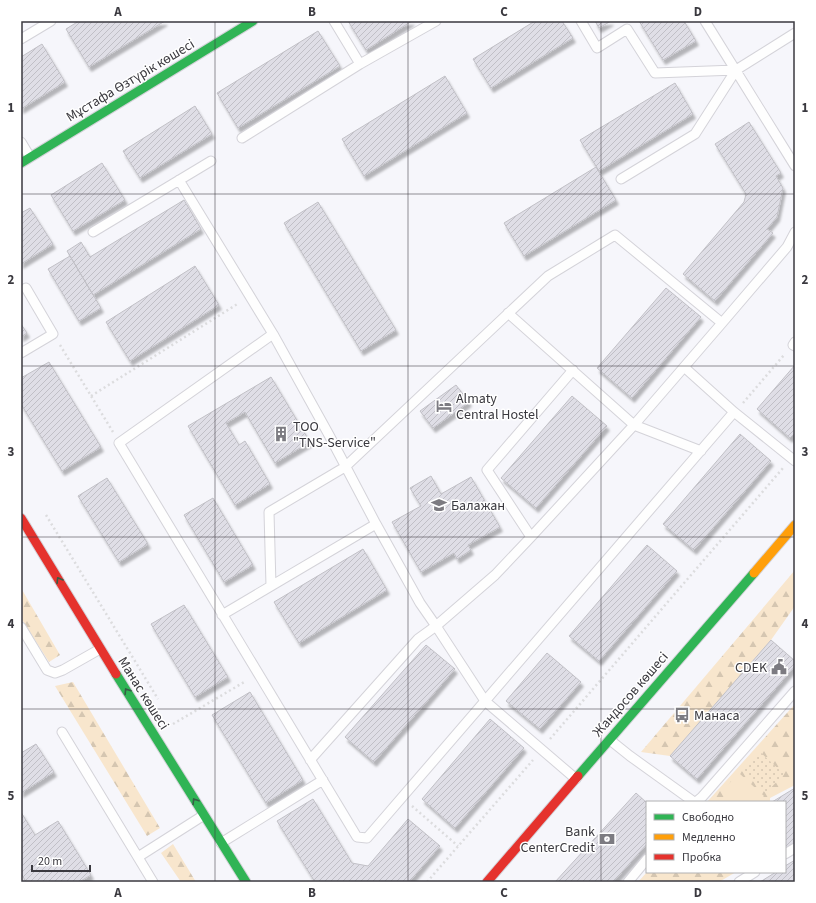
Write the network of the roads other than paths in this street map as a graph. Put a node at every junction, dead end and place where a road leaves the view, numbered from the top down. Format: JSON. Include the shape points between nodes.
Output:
{"nodes":[{"id":1,"x":51,"y":21,"type":"edge"},
{"id":2,"x":253,"y":21,"type":"edge"},
{"id":3,"x":334,"y":21,"type":"edge"},
{"id":4,"x":436,"y":21,"type":"edge"},
{"id":5,"x":581,"y":21,"type":"edge"},
{"id":6,"x":705,"y":21,"type":"edge"},
{"id":7,"x":237,"y":25,"type":"edge"},
{"id":8,"x":795,"y":33,"type":"edge"},
{"id":9,"x":21,"y":39,"type":"edge"},
{"id":10,"x":360,"y":64,"type":"junction"},
{"id":11,"x":736,"y":70,"type":"junction"},
{"id":12,"x":242,"y":138,"type":"dead end"},
{"id":13,"x":21,"y":142,"type":"edge"},
{"id":14,"x":30,"y":157,"type":"junction"},
{"id":15,"x":211,"y":161,"type":"dead end"},
{"id":16,"x":21,"y":163,"type":"edge"},
{"id":17,"x":795,"y":166,"type":"edge"},
{"id":18,"x":621,"y":179,"type":"dead end"},
{"id":19,"x":179,"y":180,"type":"junction"},
{"id":20,"x":93,"y":232,"type":"dead end"},
{"id":21,"x":795,"y":232,"type":"edge"},
{"id":22,"x":26,"y":288,"type":"dead end"},
{"id":23,"x":508,"y":313,"type":"junction"},
{"id":24,"x":722,"y":323,"type":"junction"},
{"id":25,"x":273,"y":334,"type":"junction"},
{"id":26,"x":21,"y":354,"type":"edge"},
{"id":27,"x":684,"y":368,"type":"junction"},
{"id":28,"x":573,"y":370,"type":"junction"},
{"id":29,"x":734,"y":412,"type":"junction"},
{"id":30,"x":634,"y":425,"type":"junction"},
{"id":31,"x":701,"y":451,"type":"junction"},
{"id":32,"x":793,"y":460,"type":"edge"},
{"id":33,"x":345,"y":467,"type":"junction"},
{"id":34,"x":21,"y":518,"type":"edge"},
{"id":35,"x":376,"y":524,"type":"junction"},
{"id":36,"x":795,"y":525,"type":"edge"},
{"id":37,"x":531,"y":538,"type":"junction"},
{"id":38,"x":271,"y":586,"type":"junction"},
{"id":39,"x":222,"y":615,"type":"junction"},
{"id":40,"x":436,"y":626,"type":"junction"},
{"id":41,"x":21,"y":628,"type":"edge"},
{"id":42,"x":100,"y":649,"type":"junction"},
{"id":43,"x":795,"y":690,"type":"edge"},
{"id":44,"x":485,"y":701,"type":"junction"},
{"id":45,"x":62,"y":732,"type":"dead end"},
{"id":46,"x":610,"y":740,"type":"junction"},
{"id":47,"x":310,"y":760,"type":"junction"},
{"id":48,"x":576,"y":779,"type":"junction"},
{"id":49,"x":323,"y":780,"type":"junction"},
{"id":50,"x":694,"y":801,"type":"edge"},
{"id":51,"x":696,"y":801,"type":"edge"},
{"id":52,"x":204,"y":815,"type":"junction"},
{"id":53,"x":221,"y":843,"type":"junction"},
{"id":54,"x":795,"y":848,"type":"edge"},
{"id":55,"x":786,"y":853,"type":"edge"},
{"id":56,"x":138,"y":858,"type":"junction"},
{"id":57,"x":646,"y":860,"type":"edge"},
{"id":58,"x":754,"y":873,"type":"edge"},
{"id":59,"x":153,"y":882,"type":"edge"},
{"id":60,"x":246,"y":882,"type":"edge"},
{"id":61,"x":487,"y":882,"type":"edge"},
{"id":62,"x":628,"y":882,"type":"edge"},
{"id":63,"x":739,"y":882,"type":"edge"}],
"edges":[{"from":1,"to":9,"type":"lane"},
{"from":2,"to":7,"type":"street","name":"Мұстафа Өзтүрік көшесі"},
{"from":3,"to":10,"type":"lane"},
{"from":4,"to":10,"type":"lane"},
{"from":5,"to":11,"type":"lane","via":[[597,48],[627,29],[655,73]]},
{"from":6,"to":11,"type":"lane"},
{"from":7,"to":14,"type":"street","name":"Мұстафа Өзтүрік көшесі"},
{"from":8,"to":11,"type":"lane"},
{"from":10,"to":12,"type":"lane"},
{"from":11,"to":17,"type":"lane"},
{"from":11,"to":18,"type":"lane","via":[[695,134]]},
{"from":13,"to":14,"type":"lane"},
{"from":14,"to":16,"type":"street","name":"Мұстафа Өзтүрік көшесі"},
{"from":15,"to":19,"type":"lane"},
{"from":19,"to":20,"type":"lane"},
{"from":19,"to":25,"type":"lane"},
{"from":21,"to":24,"type":"lane","via":[[787,247]]},
{"from":22,"to":26,"type":"lane","via":[[53,334]]},
{"from":23,"to":24,"type":"lane","via":[[548,276],[615,235]]},
{"from":23,"to":28,"type":"lane"},
{"from":23,"to":33,"type":"lane"},
{"from":24,"to":27,"type":"lane"},
{"from":25,"to":33,"type":"lane"},
{"from":25,"to":39,"type":"lane","via":[[119,442]]},
{"from":27,"to":29,"type":"lane"},
{"from":27,"to":30,"type":"lane"},
{"from":28,"to":30,"type":"lane"},
{"from":28,"to":37,"type":"lane","via":[[487,470]]},
{"from":29,"to":31,"type":"lane"},
{"from":29,"to":32,"type":"lane"},
{"from":30,"to":31,"type":"lane"},
{"from":30,"to":37,"type":"lane"},
{"from":31,"to":44,"type":"lane"},
{"from":33,"to":35,"type":"lane"},
{"from":33,"to":38,"type":"lane","via":[[269,512]]},
{"from":42,"to":34,"type":"street","name":"Манас көшесі","one_way":true},
{"from":35,"to":38,"type":"lane"},
{"from":35,"to":40,"type":"lane","via":[[420,603]]},
{"from":36,"to":46,"type":"street","name":"Жандосов көшесі"},
{"from":37,"to":40,"type":"lane","via":[[495,575]]},
{"from":38,"to":39,"type":"lane"},
{"from":39,"to":47,"type":"lane"},
{"from":40,"to":44,"type":"lane"},
{"from":40,"to":47,"type":"lane","via":[[418,639]]},
{"from":41,"to":42,"type":"lane","via":[[47,670],[55,673]]},
{"from":52,"to":42,"type":"street","name":"Манас көшесі","one_way":true},
{"from":43,"to":51,"type":"lane"},
{"from":44,"to":48,"type":"lane"},
{"from":44,"to":49,"type":"lane","via":[[367,838],[357,837]]},
{"from":45,"to":56,"type":"lane"},
{"from":46,"to":48,"type":"street","name":"Жандосов көшесі"},
{"from":46,"to":50,"type":"lane"},
{"from":47,"to":49,"type":"lane"},
{"from":48,"to":61,"type":"street","name":"Жандосов көшесі"},
{"from":49,"to":53,"type":"lane"},
{"from":52,"to":53,"type":"street","name":"Манас көшесі"},
{"from":52,"to":56,"type":"lane"},
{"from":53,"to":60,"type":"street","name":"Манас көшесі"},
{"from":54,"to":55,"type":"lane"},
{"from":56,"to":59,"type":"lane"},
{"from":57,"to":62,"type":"lane"},
{"from":58,"to":63,"type":"lane"}]}
